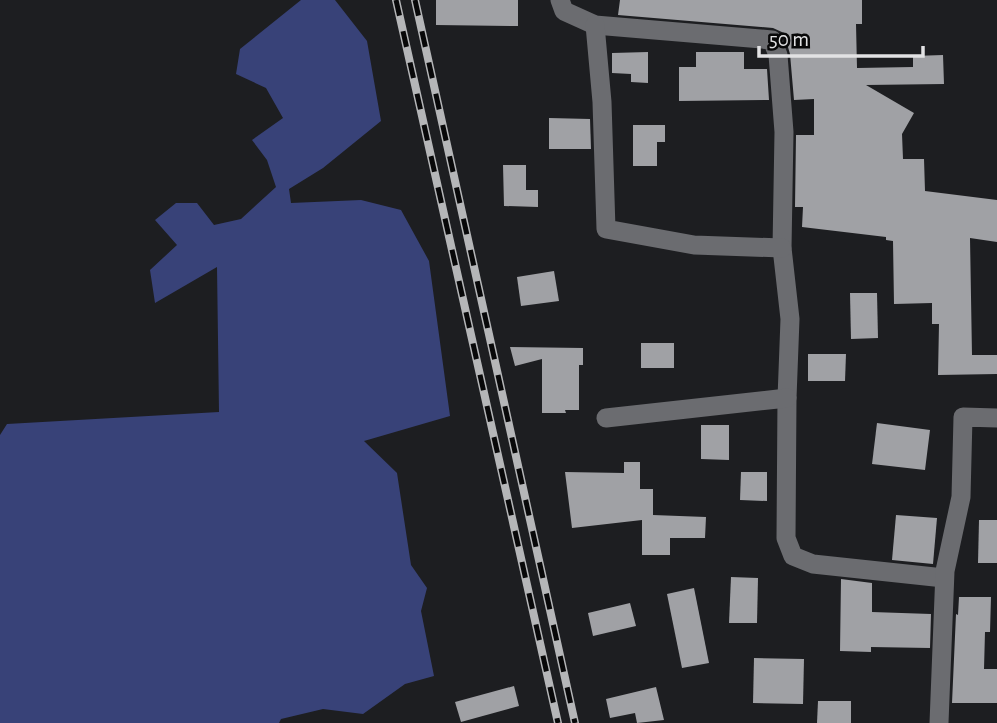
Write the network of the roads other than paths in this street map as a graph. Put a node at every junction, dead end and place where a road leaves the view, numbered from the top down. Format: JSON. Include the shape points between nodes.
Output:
{"nodes":[{"id":1,"x":560,"y":0,"type":"edge"},
{"id":2,"x":595,"y":25,"type":"junction"},
{"id":3,"x":782,"y":248,"type":"junction"},
{"id":4,"x":787,"y":398,"type":"junction"},
{"id":5,"x":606,"y":418,"type":"dead end"},
{"id":6,"x":997,"y":418,"type":"edge"},
{"id":7,"x":944,"y":578,"type":"junction"},
{"id":8,"x":939,"y":723,"type":"edge"}],
"edges":[{"from":1,"to":2,"type":"street","via":[[564,11]]},
{"from":2,"to":3,"type":"street","via":[[606,229],[694,245]]},
{"from":2,"to":3,"type":"street","via":[[772,40],[778,55],[784,132]]},
{"from":3,"to":4,"type":"street","via":[[790,319]]},
{"from":4,"to":5,"type":"street"},
{"from":4,"to":7,"type":"street","via":[[786,538],[793,556],[813,564]]},
{"from":6,"to":7,"type":"street","via":[[963,417],[961,496]]},
{"from":7,"to":8,"type":"street"}]}
